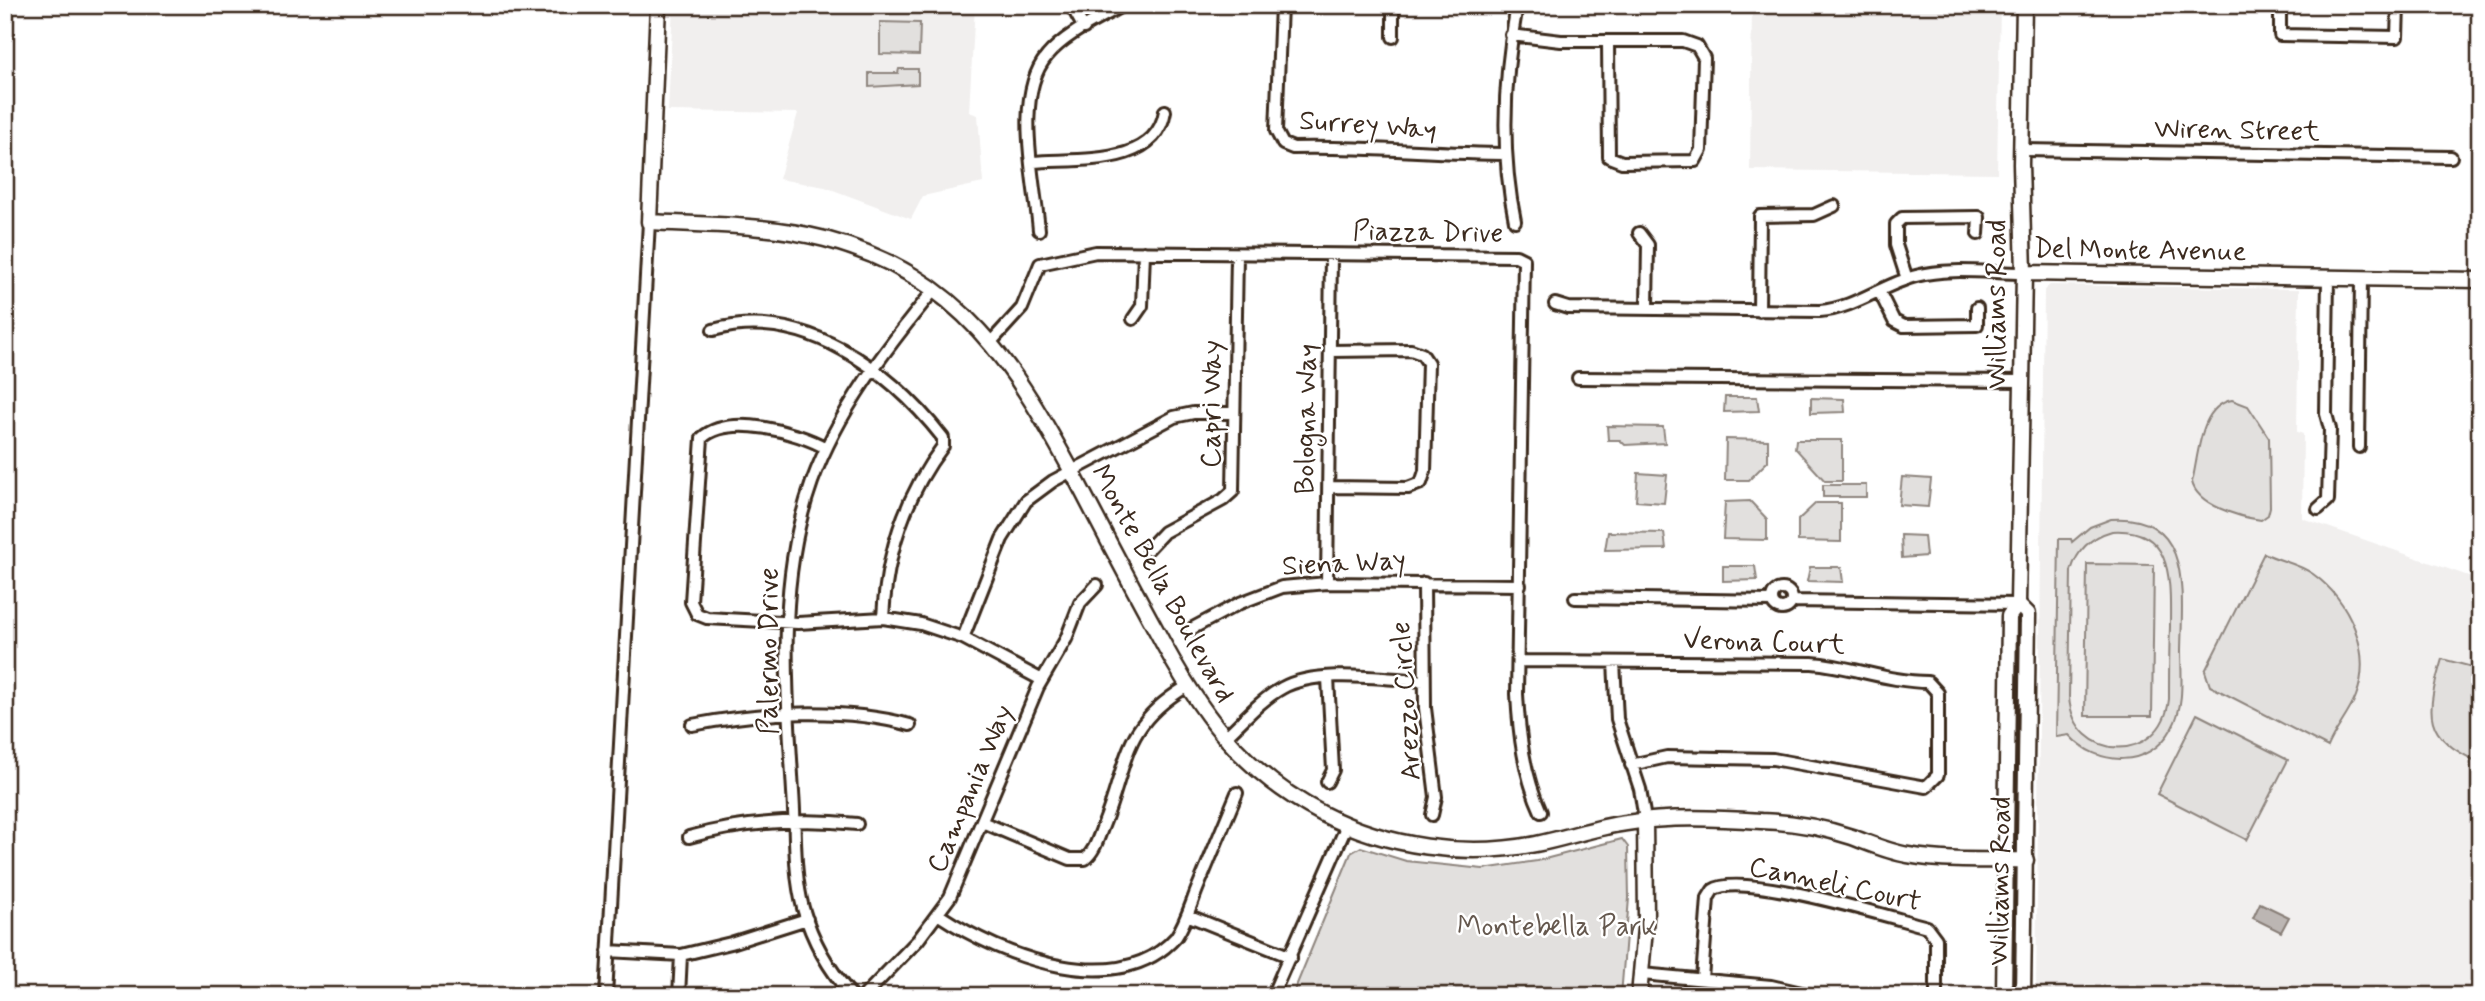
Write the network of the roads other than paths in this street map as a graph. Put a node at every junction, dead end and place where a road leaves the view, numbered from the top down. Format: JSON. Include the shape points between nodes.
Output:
{"nodes":[{"id":1,"x":658,"y":5,"type":"edge"},
{"id":2,"x":1070,"y":5,"type":"edge"},
{"id":3,"x":1123,"y":5,"type":"edge"},
{"id":4,"x":1281,"y":5,"type":"edge"},
{"id":5,"x":1393,"y":5,"type":"edge"},
{"id":6,"x":1517,"y":5,"type":"edge"},
{"id":7,"x":2024,"y":5,"type":"edge"},
{"id":8,"x":2280,"y":5,"type":"edge"},
{"id":9,"x":2398,"y":5,"type":"edge"},
{"id":10,"x":1084,"y":28,"type":"junction"},
{"id":11,"x":1511,"y":34,"type":"junction"},
{"id":12,"x":1393,"y":37,"type":"dead end"},
{"id":13,"x":1608,"y":42,"type":"junction"},
{"id":14,"x":1165,"y":111,"type":"dead end"},
{"id":15,"x":2022,"y":150,"type":"junction"},
{"id":16,"x":1506,"y":154,"type":"junction"},
{"id":17,"x":2451,"y":157,"type":"dead end"},
{"id":18,"x":1033,"y":162,"type":"junction"},
{"id":19,"x":1834,"y":206,"type":"dead end"},
{"id":20,"x":1515,"y":221,"type":"dead end"},
{"id":21,"x":649,"y":222,"type":"junction"},
{"id":22,"x":1040,"y":230,"type":"dead end"},
{"id":23,"x":1639,"y":233,"type":"dead end"},
{"id":24,"x":1978,"y":234,"type":"dead end"},
{"id":25,"x":1144,"y":252,"type":"junction"},
{"id":26,"x":1237,"y":255,"type":"junction"},
{"id":27,"x":1331,"y":255,"type":"junction"},
{"id":28,"x":2024,"y":273,"type":"junction"},
{"id":29,"x":2328,"y":278,"type":"junction"},
{"id":30,"x":2361,"y":278,"type":"junction"},
{"id":31,"x":1907,"y":279,"type":"junction"},
{"id":32,"x":2480,"y":280,"type":"edge"},
{"id":33,"x":934,"y":290,"type":"junction"},
{"id":34,"x":1879,"y":291,"type":"junction"},
{"id":35,"x":1555,"y":304,"type":"dead end"},
{"id":36,"x":1977,"y":308,"type":"dead end"},
{"id":37,"x":1647,"y":309,"type":"junction"},
{"id":38,"x":1759,"y":311,"type":"junction"},
{"id":39,"x":1133,"y":319,"type":"dead end"},
{"id":40,"x":713,"y":330,"type":"dead end"},
{"id":41,"x":991,"y":342,"type":"junction"},
{"id":42,"x":1330,"y":351,"type":"junction"},
{"id":43,"x":875,"y":368,"type":"junction"},
{"id":44,"x":1578,"y":378,"type":"dead end"},
{"id":45,"x":2022,"y":381,"type":"junction"},
{"id":46,"x":1234,"y":413,"type":"junction"},
{"id":47,"x":2359,"y":447,"type":"dead end"},
{"id":48,"x":826,"y":448,"type":"junction"},
{"id":49,"x":1072,"y":472,"type":"junction"},
{"id":50,"x":1329,"y":486,"type":"junction"},
{"id":51,"x":2318,"y":509,"type":"dead end"},
{"id":52,"x":1148,"y":549,"type":"dead end"},
{"id":53,"x":1327,"y":583,"type":"junction"},
{"id":54,"x":1424,"y":583,"type":"junction"},
{"id":55,"x":1097,"y":584,"type":"dead end"},
{"id":56,"x":1520,"y":585,"type":"junction"},
{"id":57,"x":1575,"y":598,"type":"dead end"},
{"id":58,"x":2018,"y":604,"type":"junction"},
{"id":59,"x":883,"y":618,"type":"junction"},
{"id":60,"x":786,"y":622,"type":"junction"},
{"id":61,"x":1191,"y":629,"type":"dead end"},
{"id":62,"x":963,"y":638,"type":"junction"},
{"id":63,"x":1518,"y":662,"type":"junction"},
{"id":64,"x":1614,"y":662,"type":"junction"},
{"id":65,"x":1328,"y":678,"type":"junction"},
{"id":66,"x":1042,"y":680,"type":"junction"},
{"id":67,"x":1424,"y":681,"type":"junction"},
{"id":68,"x":1186,"y":687,"type":"junction"},
{"id":69,"x":789,"y":716,"type":"junction"},
{"id":70,"x":692,"y":725,"type":"dead end"},
{"id":71,"x":910,"y":725,"type":"dead end"},
{"id":72,"x":1224,"y":738,"type":"junction"},
{"id":73,"x":1631,"y":765,"type":"junction"},
{"id":74,"x":1327,"y":782,"type":"dead end"},
{"id":75,"x":1237,"y":793,"type":"dead end"},
{"id":76,"x":1541,"y":812,"type":"dead end"},
{"id":77,"x":1432,"y":815,"type":"dead end"},
{"id":78,"x":1645,"y":820,"type":"junction"},
{"id":79,"x":982,"y":822,"type":"junction"},
{"id":80,"x":795,"y":824,"type":"junction"},
{"id":81,"x":857,"y":824,"type":"dead end"},
{"id":82,"x":1347,"y":825,"type":"junction"},
{"id":83,"x":690,"y":837,"type":"dead end"},
{"id":84,"x":2007,"y":860,"type":"junction"},
{"id":85,"x":2026,"y":860,"type":"junction"},
{"id":86,"x":939,"y":915,"type":"junction"},
{"id":87,"x":1187,"y":915,"type":"junction"},
{"id":88,"x":807,"y":919,"type":"junction"},
{"id":89,"x":608,"y":951,"type":"junction"},
{"id":90,"x":681,"y":954,"type":"junction"},
{"id":91,"x":1291,"y":957,"type":"junction"},
{"id":92,"x":1642,"y":974,"type":"junction"},
{"id":93,"x":1702,"y":979,"type":"junction"},
{"id":94,"x":606,"y":996,"type":"edge"},
{"id":95,"x":679,"y":996,"type":"edge"},
{"id":96,"x":852,"y":996,"type":"edge"},
{"id":97,"x":864,"y":996,"type":"edge"},
{"id":98,"x":1272,"y":996,"type":"edge"},
{"id":99,"x":1639,"y":996,"type":"edge"},
{"id":100,"x":1815,"y":996,"type":"edge"},
{"id":101,"x":1936,"y":996,"type":"edge"},
{"id":102,"x":2006,"y":996,"type":"edge"},
{"id":103,"x":2023,"y":996,"type":"edge"}],
"edges":[{"from":1,"to":21,"type":"street"},
{"from":2,"to":10,"type":"street"},
{"from":3,"to":10,"type":"street"},
{"from":4,"to":16,"type":"street","name":"Surrey Way","via":[[1276,131],[1283,144],[1293,148]]},
{"from":5,"to":12,"type":"street"},
{"from":6,"to":11,"type":"street"},
{"from":7,"to":15,"type":"street","name":"Williams Road"},
{"from":8,"to":9,"type":"street","via":[[2280,35],[2397,37]]},
{"from":10,"to":18,"type":"street","via":[[1052,50],[1036,72],[1028,107]]},
{"from":11,"to":13,"type":"street"},
{"from":11,"to":16,"type":"street"},
{"from":13,"to":13,"type":"street","via":[[1609,157],[1622,162],[1688,163],[1698,159],[1701,49],[1689,42]]},
{"from":14,"to":18,"type":"street","via":[[1160,131],[1138,149]]},
{"from":15,"to":17,"type":"street","name":"Wiren Street"},
{"from":15,"to":28,"type":"street","name":"Williams Road"},
{"from":16,"to":20,"type":"street"},
{"from":18,"to":22,"type":"street"},
{"from":19,"to":38,"type":"street","via":[[1814,215],[1760,216]]},
{"from":21,"to":33,"type":"street","name":"Monte Bella Boulevard","via":[[811,235],[874,257]]},
{"from":21,"to":89,"type":"street"},
{"from":23,"to":37,"type":"street","via":[[1648,245]]},
{"from":24,"to":31,"type":"street","via":[[1979,217],[1902,218],[1896,224],[1896,245]]},
{"from":25,"to":26,"type":"street","name":"Piazza Drive"},
{"from":25,"to":39,"type":"street","via":[[1142,306]]},
{"from":25,"to":41,"type":"street","name":"Piazza Drive","via":[[1096,252],[1040,264],[1022,308]]},
{"from":26,"to":27,"type":"street","name":"Piazza Drive"},
{"from":26,"to":46,"type":"street","name":"Capri Way"},
{"from":27,"to":42,"type":"street","name":"Bologna Way"},
{"from":27,"to":56,"type":"street","name":"Piazza Drive","via":[[1516,256],[1524,260]]},
{"from":28,"to":29,"type":"street","name":"Del Monte Avenue"},
{"from":28,"to":31,"type":"street","name":"Del Monte Avenue","via":[[1938,272]]},
{"from":28,"to":45,"type":"street","name":"Williams Road"},
{"from":29,"to":30,"type":"street","name":"Del Monte Avenue"},
{"from":29,"to":51,"type":"street","via":[[2328,500]]},
{"from":30,"to":32,"type":"street","name":"Del Monte Avenue"},
{"from":30,"to":47,"type":"street"},
{"from":31,"to":34,"type":"street","name":"Del Monte Avenue"},
{"from":33,"to":41,"type":"street","name":"Monte Bella Boulevard"},
{"from":33,"to":43,"type":"street","name":"Palermo Drive"},
{"from":34,"to":36,"type":"street","via":[[1894,321],[1903,327],[1978,325]]},
{"from":34,"to":38,"type":"street","name":"Del Monte Avenue","via":[[1832,310]]},
{"from":35,"to":37,"type":"street","name":"Del Monte Avenue"},
{"from":37,"to":38,"type":"street","name":"Del Monte Avenue"},
{"from":40,"to":43,"type":"street","via":[[736,324],[790,330],[835,346]]},
{"from":41,"to":49,"type":"street","name":"Monte Bella Boulevard","via":[[1025,387]]},
{"from":42,"to":50,"type":"street","name":"Bologna Way"},
{"from":42,"to":50,"type":"street","via":[[1411,350],[1422,354],[1428,363],[1421,483],[1409,488]]},
{"from":43,"to":48,"type":"street","name":"Palermo Drive"},
{"from":43,"to":59,"type":"street","via":[[910,398],[944,442],[915,490],[895,540]]},
{"from":44,"to":45,"type":"street"},
{"from":45,"to":58,"type":"street","name":"Williams Road"},
{"from":46,"to":49,"type":"street","via":[[1174,418]]},
{"from":46,"to":52,"type":"street","name":"Capri Way","via":[[1233,491],[1164,532]]},
{"from":48,"to":60,"type":"street","name":"Palermo Drive","via":[[797,532]]},
{"from":48,"to":60,"type":"street","via":[[791,432],[763,427],[710,432],[699,443],[692,608],[707,618]]},
{"from":49,"to":62,"type":"street","via":[[1033,494],[1013,519]]},
{"from":49,"to":68,"type":"street","name":"Monte Bella Boulevard"},
{"from":50,"to":53,"type":"street","name":"Bologna Way"},
{"from":53,"to":54,"type":"street","name":"Siena Way"},
{"from":53,"to":61,"type":"street","name":"Siena Way","via":[[1261,593]]},
{"from":54,"to":56,"type":"street","name":"Siena Way"},
{"from":54,"to":67,"type":"street","name":"Arezzo Circle"},
{"from":55,"to":66,"type":"street","name":"Campania Way","via":[[1080,603]]},
{"from":56,"to":63,"type":"street","name":"Piazza Drive"},
{"from":57,"to":58,"type":"street","via":[[1772,601],[1780,609],[1792,601]]},
{"from":58,"to":84,"type":"street","name":"Williams Road","via":[[2009,616]]},
{"from":58,"to":85,"type":"street","name":"Williams Road","via":[[2028,614]]},
{"from":59,"to":60,"type":"street"},
{"from":59,"to":62,"type":"street"},
{"from":60,"to":69,"type":"street","name":"Palermo Drive"},
{"from":62,"to":66,"type":"street"},
{"from":63,"to":64,"type":"street","name":"Verona Court"},
{"from":63,"to":76,"type":"street","name":"Piazza Drive","via":[[1520,732],[1530,784]]},
{"from":64,"to":73,"type":"street","via":[[1618,719]]},
{"from":64,"to":73,"type":"street","name":"Verona Court","via":[[1831,664],[1891,680],[1927,682],[1938,693],[1938,775],[1926,787],[1773,759],[1667,757]]},
{"from":65,"to":67,"type":"street"},
{"from":65,"to":72,"type":"street","via":[[1281,689]]},
{"from":65,"to":74,"type":"street","via":[[1333,770]]},
{"from":66,"to":79,"type":"street","name":"Campania Way"},
{"from":67,"to":77,"type":"street","name":"Arezzo Circle","via":[[1436,797]]},
{"from":68,"to":72,"type":"street","name":"Monte Bella Boulevard"},
{"from":68,"to":79,"type":"street","via":[[1153,711],[1135,732],[1110,807],[1085,859],[1070,859]]},
{"from":69,"to":70,"type":"street"},
{"from":69,"to":71,"type":"street","via":[[863,714]]},
{"from":69,"to":80,"type":"street","name":"Palermo Drive"},
{"from":72,"to":82,"type":"street","name":"Monte Bella Boulevard","via":[[1273,783]]},
{"from":73,"to":78,"type":"street"},
{"from":75,"to":87,"type":"street"},
{"from":78,"to":82,"type":"street","name":"Monte Bella Boulevard","via":[[1530,845],[1484,850],[1413,844]]},
{"from":78,"to":84,"type":"street","name":"Monte Bella Boulevard","via":[[1781,822],[1822,829],[1908,855]]},
{"from":78,"to":92,"type":"street"},
{"from":79,"to":86,"type":"street","name":"Campania Way"},
{"from":80,"to":81,"type":"street"},
{"from":80,"to":83,"type":"street","via":[[729,828]]},
{"from":80,"to":88,"type":"street","name":"Palermo Drive","via":[[797,880]]},
{"from":82,"to":91,"type":"street"},
{"from":84,"to":85,"type":"street","name":"Monte Bella Boulevard"},
{"from":84,"to":102,"type":"street","name":"Williams Road"},
{"from":85,"to":103,"type":"street","name":"Williams Road"},
{"from":86,"to":87,"type":"street","via":[[1012,956],[1068,978],[1092,982],[1124,977],[1146,967],[1171,944]]},
{"from":86,"to":97,"type":"street","name":"Campania Way"},
{"from":87,"to":91,"type":"street"},
{"from":88,"to":90,"type":"street"},
{"from":88,"to":96,"type":"street","name":"Palermo Drive","via":[[826,959]]},
{"from":89,"to":90,"type":"street"},
{"from":89,"to":94,"type":"street"},
{"from":90,"to":95,"type":"street"},
{"from":91,"to":98,"type":"street"},
{"from":92,"to":93,"type":"street"},
{"from":92,"to":99,"type":"street"},
{"from":93,"to":100,"type":"street"},
{"from":93,"to":101,"type":"street","name":"Canneli Court","via":[[1708,898],[1713,890],[1726,885],[1798,894],[1927,927],[1936,939]]}]}
